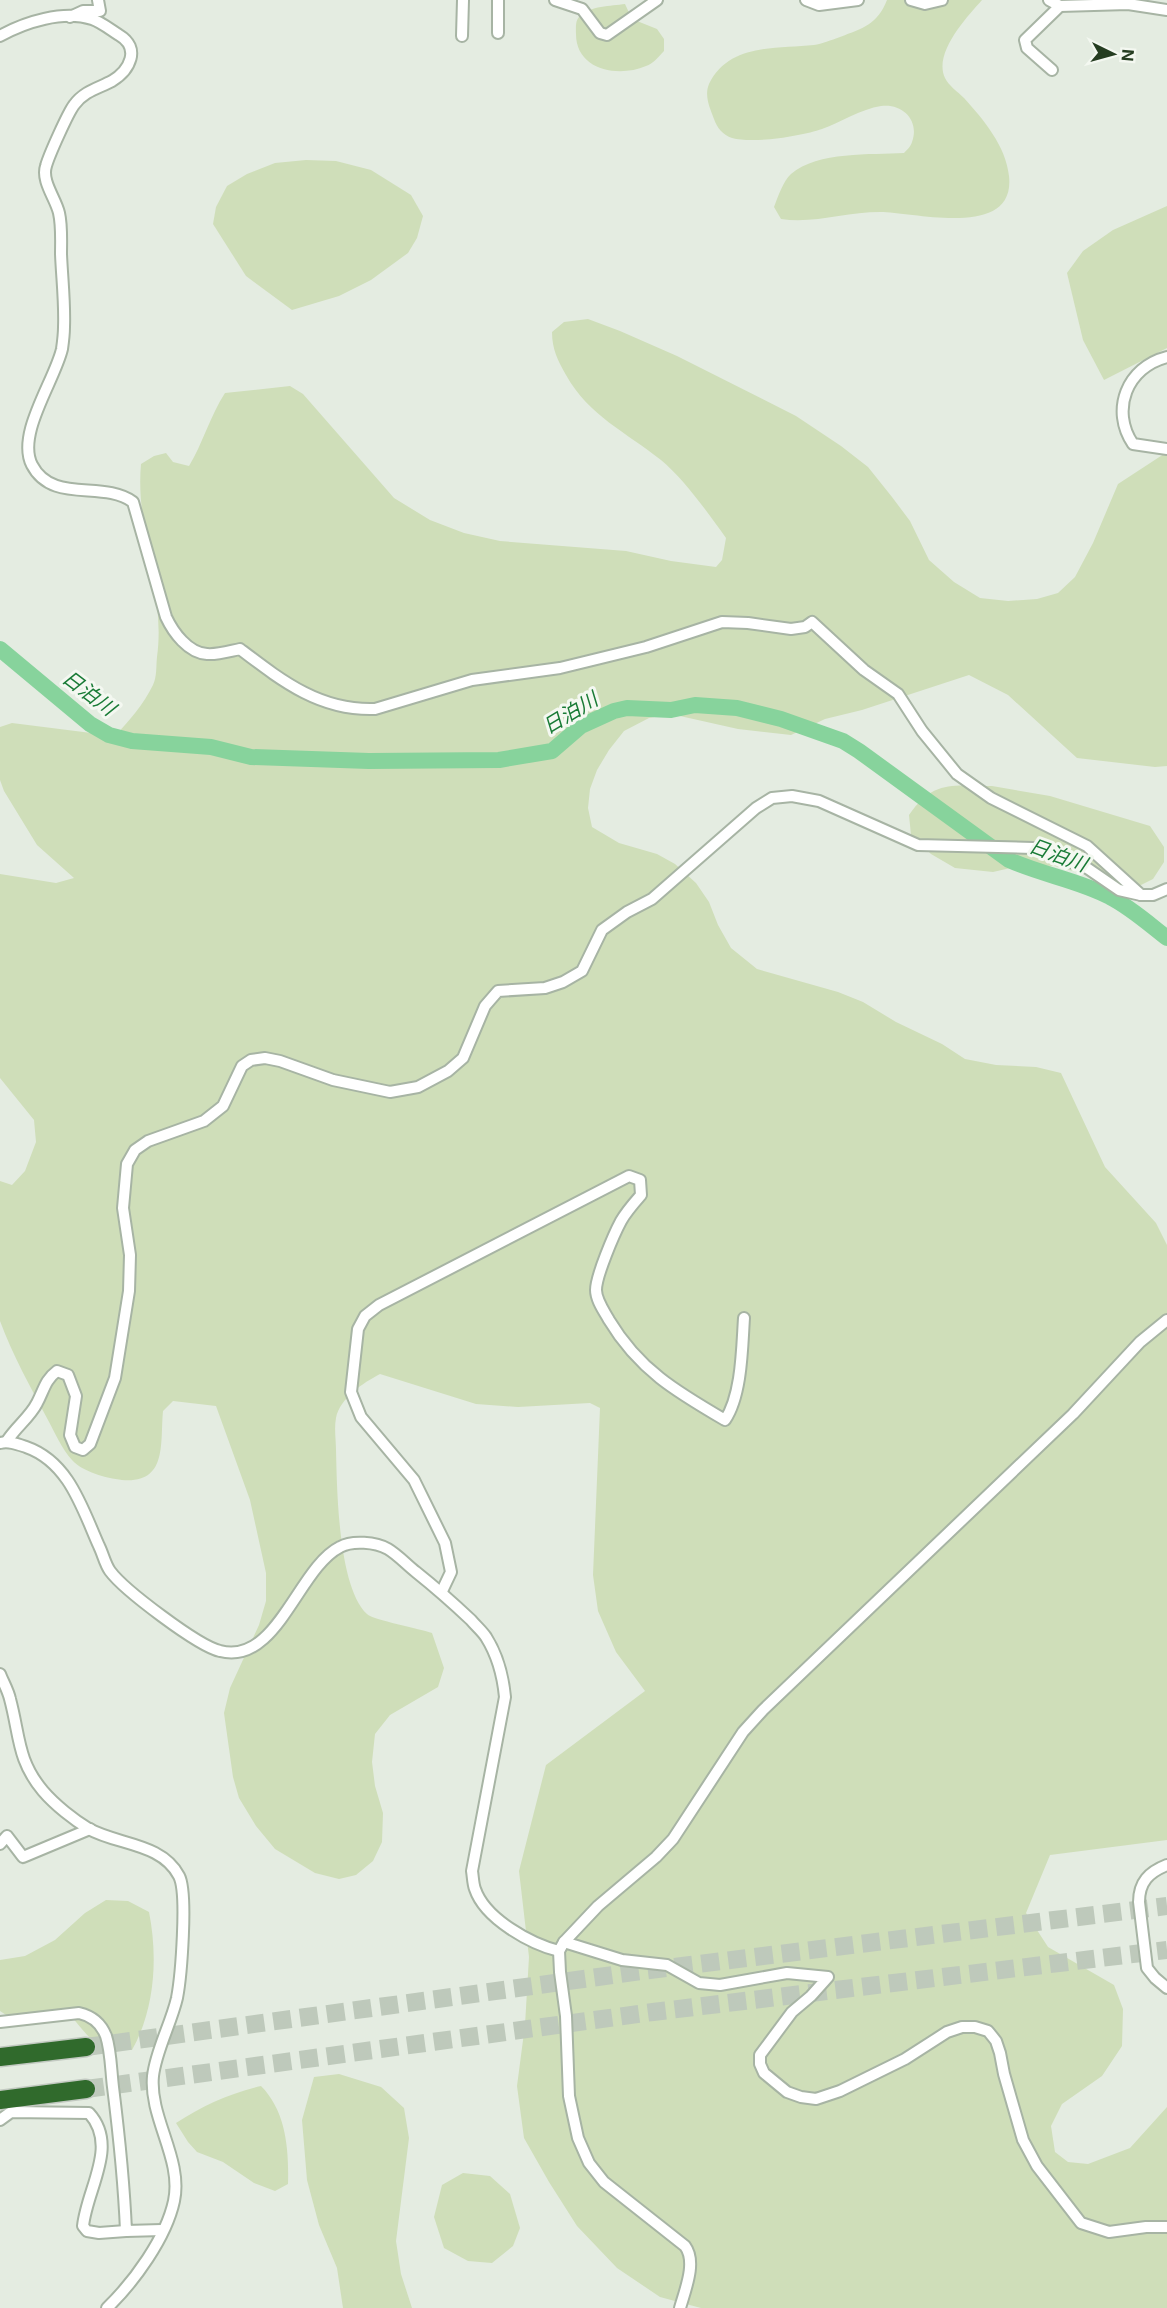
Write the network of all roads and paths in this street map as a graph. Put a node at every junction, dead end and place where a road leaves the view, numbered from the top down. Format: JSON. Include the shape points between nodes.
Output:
{"nodes":[{"id":1,"x":98,"y":0,"type":"edge"},
{"id":2,"x":463,"y":0,"type":"edge"},
{"id":3,"x":498,"y":0,"type":"edge"},
{"id":4,"x":555,"y":0,"type":"edge"},
{"id":5,"x":657,"y":0,"type":"edge"},
{"id":6,"x":806,"y":0,"type":"edge"},
{"id":7,"x":858,"y":0,"type":"edge"},
{"id":8,"x":911,"y":0,"type":"edge"},
{"id":9,"x":942,"y":0,"type":"edge"},
{"id":10,"x":1049,"y":0,"type":"edge"},
{"id":11,"x":1060,"y":6,"type":"junction"},
{"id":12,"x":1167,"y":10,"type":"edge"},
{"id":13,"x":70,"y":17,"type":"junction"},
{"id":14,"x":498,"y":33,"type":"dead end"},
{"id":15,"x":0,"y":36,"type":"edge"},
{"id":16,"x":462,"y":36,"type":"dead end"},
{"id":17,"x":1052,"y":70,"type":"dead end"},
{"id":18,"x":1167,"y":357,"type":"edge"},
{"id":19,"x":1167,"y":448,"type":"edge"},
{"id":20,"x":1167,"y":889,"type":"edge"},
{"id":21,"x":1141,"y":895,"type":"junction"},
{"id":22,"x":744,"y":1318,"type":"dead end"},
{"id":23,"x":1167,"y":1320,"type":"edge"},
{"id":24,"x":4,"y":1442,"type":"edge"},
{"id":25,"x":442,"y":1591,"type":"junction"},
{"id":26,"x":0,"y":1674,"type":"edge"},
{"id":27,"x":90,"y":1829,"type":"junction"},
{"id":28,"x":0,"y":1844,"type":"edge"},
{"id":29,"x":1167,"y":1865,"type":"edge"},
{"id":30,"x":561,"y":1946,"type":"junction"},
{"id":31,"x":1167,"y":1989,"type":"edge"},
{"id":32,"x":0,"y":2022,"type":"edge"},
{"id":33,"x":86,"y":2047,"type":"tunnel mouth"},
{"id":34,"x":0,"y":2058,"type":"edge"},
{"id":35,"x":86,"y":2090,"type":"tunnel mouth"},
{"id":36,"x":0,"y":2100,"type":"edge"},
{"id":37,"x":0,"y":2120,"type":"edge"},
{"id":38,"x":1167,"y":2228,"type":"edge"},
{"id":39,"x":162,"y":2230,"type":"junction"},
{"id":40,"x":126,"y":2231,"type":"junction"},
{"id":41,"x":107,"y":2308,"type":"edge"},
{"id":42,"x":681,"y":2308,"type":"edge"}],
"edges":[{"from":1,"to":13,"type":"street","via":[[100,11],[82,11]]},
{"from":2,"to":16,"type":"street"},
{"from":3,"to":14,"type":"street"},
{"from":4,"to":5,"type":"street","via":[[582,9],[600,33],[607,35]]},
{"from":6,"to":7,"type":"street","via":[[819,5]]},
{"from":8,"to":9,"type":"street","via":[[925,4]]},
{"from":10,"to":11,"type":"street"},
{"from":11,"to":12,"type":"street","via":[[1128,4]]},
{"from":11,"to":17,"type":"street","via":[[1025,40],[1027,48]]},
{"from":13,"to":15,"type":"street","via":[[15,27]]},
{"from":13,"to":21,"type":"street","via":[[92,19],[127,40],[132,54],[114,80],[87,92],[74,105],[45,168],[59,213],[64,326],[62,350],[32,426],[27,451],[39,476],[53,486],[123,495],[133,502],[166,617],[174,633],[188,646],[205,655],[240,649],[285,682],[332,705],[375,710],[472,680],[560,668],[646,647],[722,622],[791,628],[806,627],[812,622],[864,670],[898,694],[957,774],[992,798],[1087,846]]},
{"from":18,"to":19,"type":"street","via":[[1136,374],[1127,388],[1122,409],[1125,432],[1133,444]]},
{"from":20,"to":21,"type":"street"},
{"from":21,"to":24,"type":"street","via":[[1119,890],[1087,868],[1033,848],[918,845],[819,801],[792,796],[772,798],[652,899],[602,930],[582,971],[545,988],[498,991],[485,1006],[463,1058],[448,1071],[418,1087],[390,1092],[333,1080],[280,1061],[251,1060],[242,1066],[223,1106],[204,1121],[148,1141],[135,1150],[127,1164],[123,1208],[130,1255],[129,1291],[115,1378],[90,1444],[83,1450],[75,1447],[70,1435],[76,1396],[68,1375],[57,1371],[47,1378],[36,1404]]},
{"from":22,"to":25,"type":"street","via":[[734,1400],[725,1420],[645,1368],[612,1325],[596,1291],[621,1220],[641,1195],[640,1180],[629,1176],[379,1305],[365,1316],[358,1329],[351,1392],[361,1417],[414,1480],[445,1543],[451,1572]]},
{"from":23,"to":30,"type":"street","via":[[763,1710],[743,1732],[673,1839],[598,1906]]},
{"from":24,"to":25,"type":"street","via":[[47,1456],[76,1494],[110,1571],[196,1641],[218,1651],[235,1654],[251,1649],[267,1635],[331,1553],[350,1543],[388,1548]]},
{"from":25,"to":30,"type":"street","via":[[485,1635],[496,1657],[505,1697],[472,1871],[475,1889],[498,1920],[541,1947]]},
{"from":26,"to":27,"type":"street","via":[[10,1697],[28,1772],[45,1793]]},
{"from":27,"to":28,"type":"street","via":[[23,1857],[7,1836]]},
{"from":27,"to":39,"type":"street","via":[[156,1853],[169,1862],[181,1879],[183,1910],[177,1997],[153,2075],[153,2091],[175,2179],[174,2200]]},
{"from":29,"to":31,"type":"street","via":[[1148,1875],[1139,1892],[1148,1968]]},
{"from":30,"to":38,"type":"street","via":[[622,1960],[667,1965],[699,1983],[720,1985],[787,1973],[828,1977],[792,2012],[760,2055],[764,2073],[787,2092],[801,2097],[816,2099],[840,2091],[905,2059],[946,2032],[969,2027],[988,2031],[1000,2053],[1023,2140],[1037,2166],[1081,2223],[1108,2232]]},
{"from":30,"to":42,"type":"street","via":[[569,2096],[578,2138],[589,2163],[604,2182],[690,2252]]},
{"from":32,"to":40,"type":"street","via":[[79,2013],[90,2015],[100,2025],[106,2037],[112,2080]]},
{"from":33,"to":34,"type":"highway"},
{"from":35,"to":36,"type":"highway"},
{"from":37,"to":40,"type":"street","via":[[10,2112],[88,2113],[96,2120],[104,2150],[83,2226],[99,2233]]},
{"from":39,"to":40,"type":"street"},
{"from":39,"to":41,"type":"street","via":[[124,2292]]}]}
